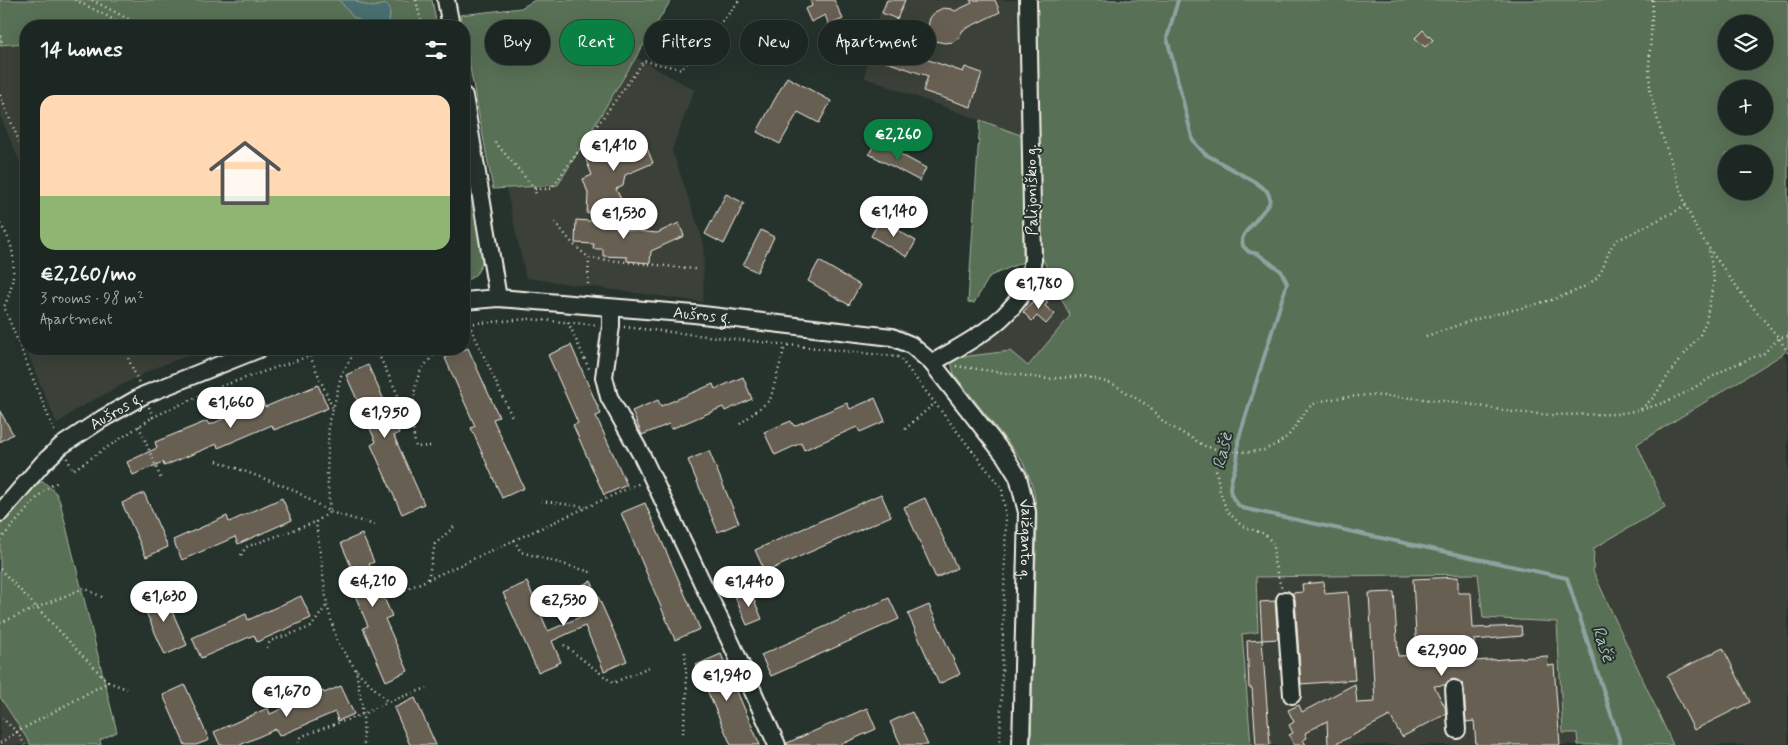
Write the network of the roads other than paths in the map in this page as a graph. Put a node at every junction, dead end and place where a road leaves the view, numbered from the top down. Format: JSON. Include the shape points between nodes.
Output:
{"nodes":[{"id":1,"x":446,"y":0,"type":"edge"},
{"id":2,"x":1028,"y":0,"type":"edge"},
{"id":3,"x":450,"y":20,"type":"edge"},
{"id":4,"x":470,"y":129,"type":"edge"},
{"id":5,"x":498,"y":298,"type":"junction"},
{"id":6,"x":470,"y":300,"type":"edge"},
{"id":7,"x":611,"y":308,"type":"junction"},
{"id":8,"x":244,"y":355,"type":"edge"},
{"id":9,"x":932,"y":363,"type":"junction"},
{"id":10,"x":0,"y":513,"type":"edge"},
{"id":11,"x":1285,"y":600,"type":"road end"},
{"id":12,"x":1454,"y":689,"type":"dead end"},
{"id":13,"x":1292,"y":695,"type":"dead end"},
{"id":14,"x":1457,"y":730,"type":"dead end"},
{"id":15,"x":777,"y":745,"type":"edge"},
{"id":16,"x":1021,"y":745,"type":"edge"}],
"edges":[{"from":1,"to":3,"type":"street"},
{"from":2,"to":9,"type":"street","name":"Palijoniškio g.","via":[[1033,260],[1028,282],[1012,308],[996,324]]},
{"from":4,"to":5,"type":"street"},
{"from":5,"to":6,"type":"street","name":"Aušros g."},
{"from":5,"to":7,"type":"street","name":"Aušros g."},
{"from":7,"to":9,"type":"street","name":"Aušros g.","via":[[694,314],[892,337],[911,345]]},
{"from":7,"to":15,"type":"street","via":[[604,377],[609,396],[653,478]]},
{"from":8,"to":10,"type":"street","name":"Aušros g.","via":[[144,395],[102,419],[61,446]]},
{"from":9,"to":16,"type":"street","name":"Vaižganto g.","via":[[1005,456],[1018,477],[1027,512]]},
{"from":11,"to":13,"type":"street"},
{"from":12,"to":14,"type":"street"}]}
